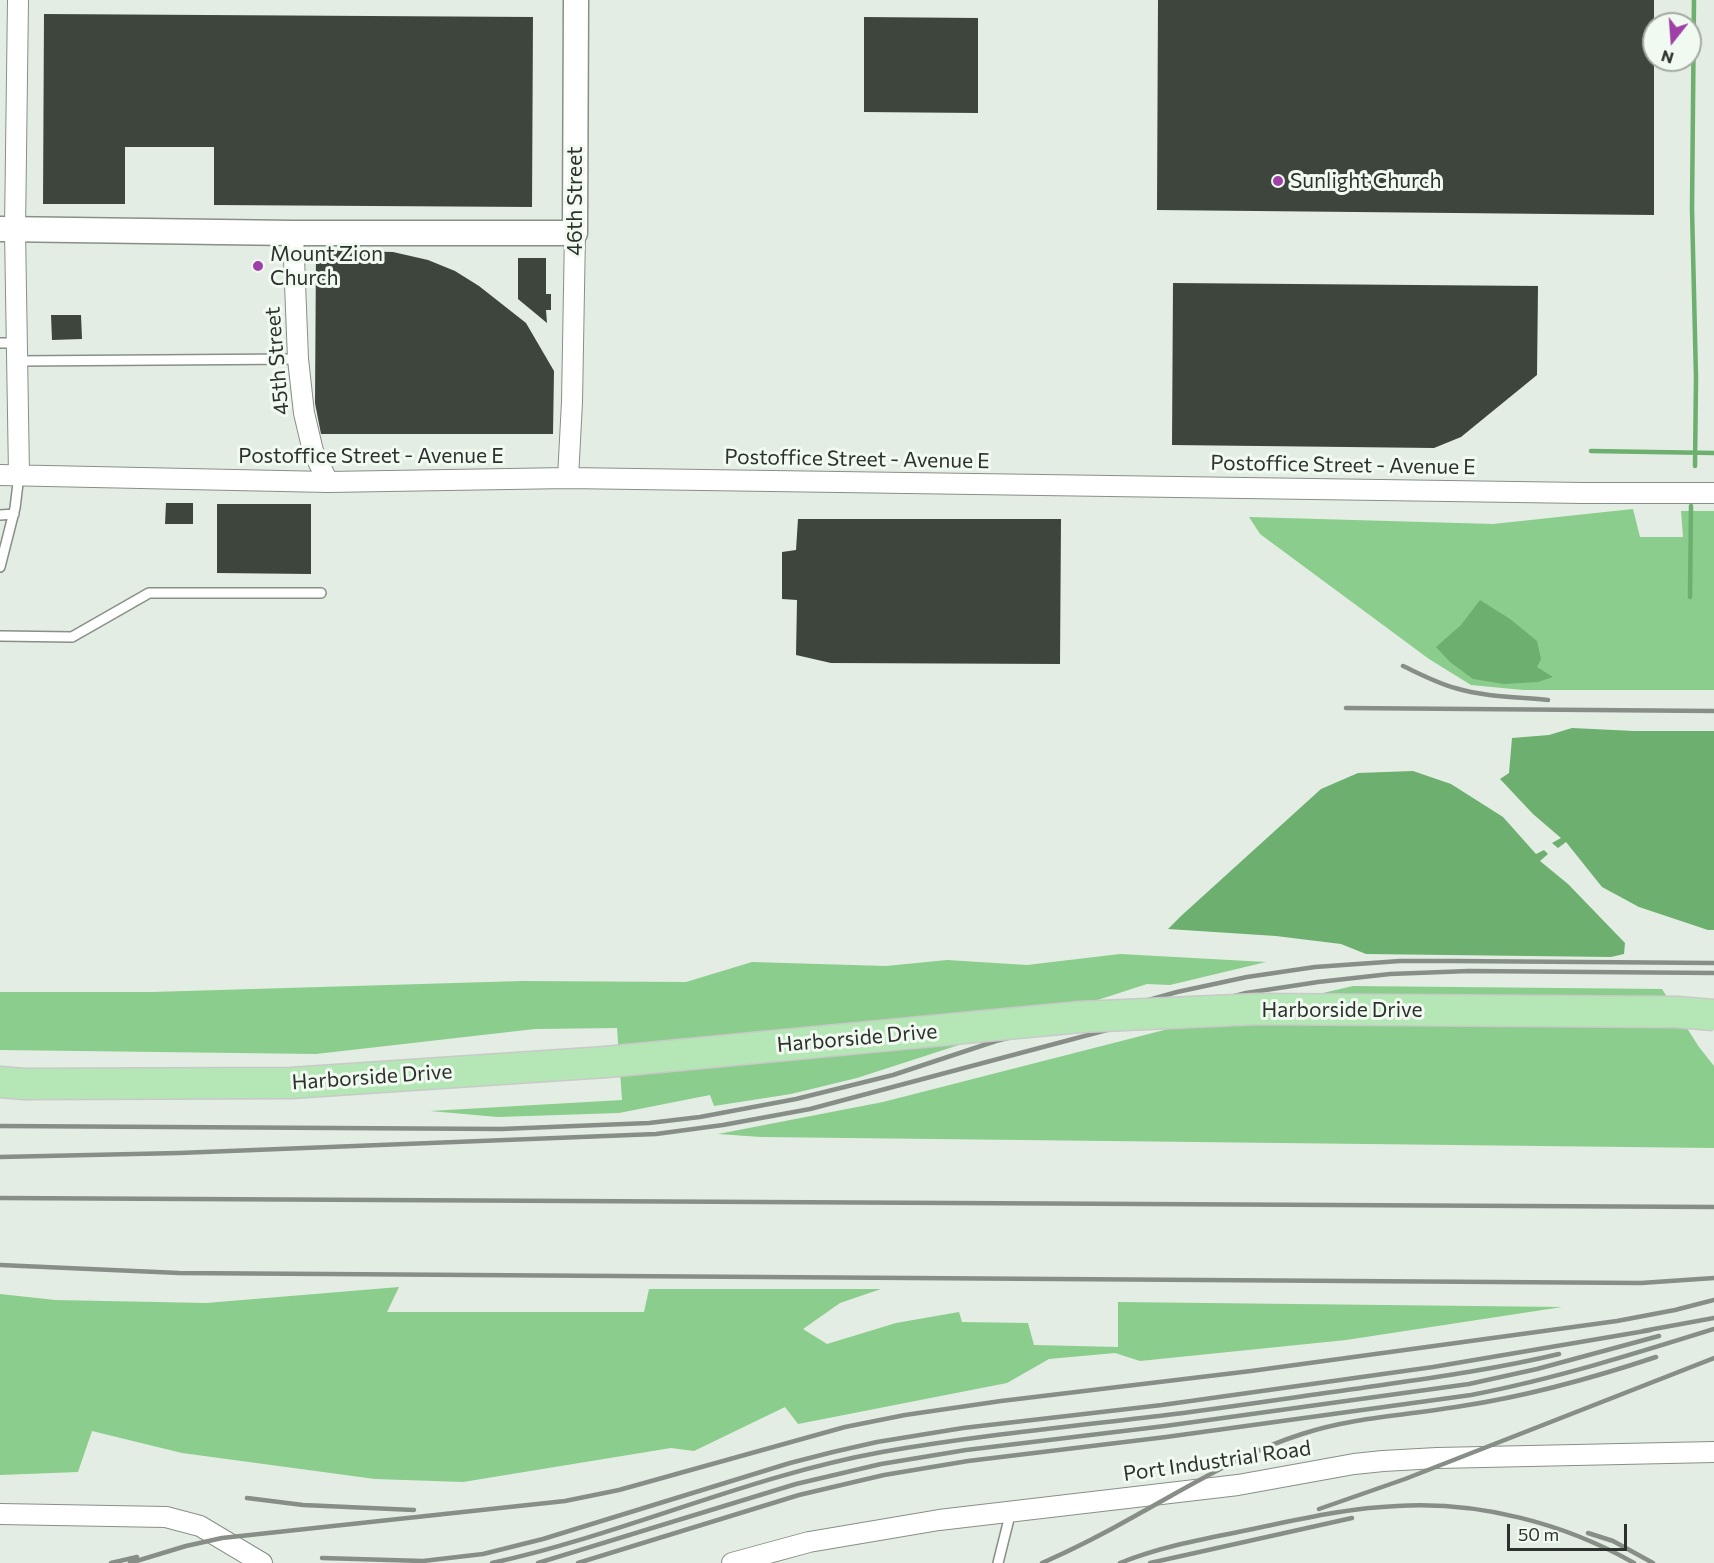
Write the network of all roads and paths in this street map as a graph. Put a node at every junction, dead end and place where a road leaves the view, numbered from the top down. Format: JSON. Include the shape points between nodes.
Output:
{"nodes":[{"id":1,"x":18,"y":0,"type":"edge"},
{"id":2,"x":576,"y":0,"type":"edge"},
{"id":3,"x":8,"y":229,"type":"edge"},
{"id":4,"x":293,"y":233,"type":"junction"},
{"id":5,"x":575,"y":233,"type":"junction"},
{"id":6,"x":11,"y":349,"type":"edge"},
{"id":7,"x":298,"y":358,"type":"junction"},
{"id":8,"x":10,"y":475,"type":"edge"},
{"id":9,"x":568,"y":478,"type":"junction"},
{"id":10,"x":328,"y":482,"type":"junction"},
{"id":11,"x":1714,"y":493,"type":"edge"},
{"id":12,"x":14,"y":514,"type":"junction"},
{"id":13,"x":0,"y":515,"type":"edge"},
{"id":14,"x":0,"y":567,"type":"edge"},
{"id":15,"x":321,"y":593,"type":"dead end"},
{"id":16,"x":0,"y":636,"type":"edge"},
{"id":17,"x":1714,"y":1015,"type":"edge"},
{"id":18,"x":0,"y":1082,"type":"edge"},
{"id":19,"x":1714,"y":1452,"type":"edge"},
{"id":20,"x":1011,"y":1511,"type":"junction"},
{"id":21,"x":0,"y":1514,"type":"edge"},
{"id":22,"x":262,"y":1563,"type":"edge"},
{"id":23,"x":732,"y":1563,"type":"edge"},
{"id":24,"x":998,"y":1563,"type":"edge"}],
"edges":[{"from":1,"to":3,"type":"street"},
{"from":2,"to":5,"type":"street","name":"46th Street"},
{"from":3,"to":4,"type":"street"},
{"from":3,"to":6,"type":"street"},
{"from":4,"to":5,"type":"street"},
{"from":4,"to":7,"type":"street","name":"45th Street"},
{"from":5,"to":9,"type":"street","name":"46th Street"},
{"from":6,"to":7,"type":"lane"},
{"from":6,"to":8,"type":"street"},
{"from":7,"to":10,"type":"street","name":"45th Street","via":[[304,413],[314,451]]},
{"from":8,"to":10,"type":"street","name":"Postoffice Street - Avenue E"},
{"from":8,"to":12,"type":"lane"},
{"from":9,"to":10,"type":"street","name":"Postoffice Street - Avenue E"},
{"from":9,"to":11,"type":"street","name":"Postoffice Street - Avenue E"},
{"from":12,"to":13,"type":"lane"},
{"from":12,"to":14,"type":"lane"},
{"from":15,"to":16,"type":"lane","via":[[148,593],[72,637]]},
{"from":17,"to":18,"type":"main road","name":"Harborside Drive","bridge":true,"via":[[1258,1009],[1080,1017],[606,1062],[291,1083]]},
{"from":19,"to":20,"type":"street","name":"Port Industrial Road","via":[[1383,1461],[1238,1485]]},
{"from":20,"to":23,"type":"street","name":"Port Industrial Road","via":[[809,1542]]},
{"from":20,"to":24,"type":"lane"},
{"from":21,"to":22,"type":"street","via":[[166,1517],[200,1526]]}]}
